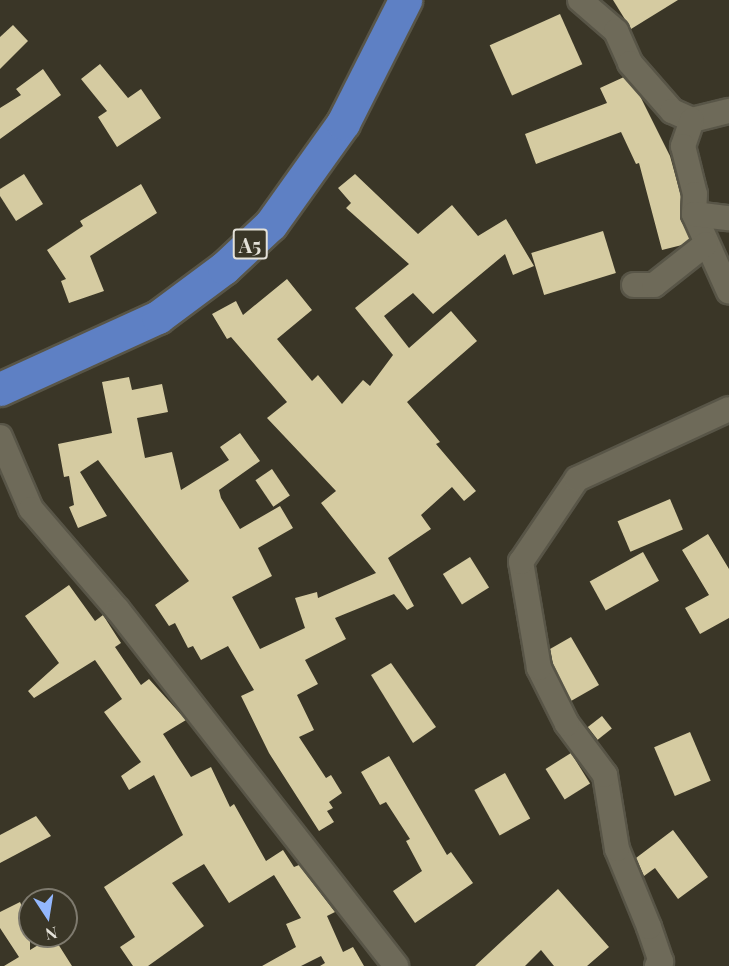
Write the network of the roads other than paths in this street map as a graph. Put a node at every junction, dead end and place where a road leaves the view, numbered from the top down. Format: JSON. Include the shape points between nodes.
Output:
{"nodes":[{"id":1,"x":405,"y":0,"type":"edge"},
{"id":2,"x":580,"y":0,"type":"edge"},
{"id":3,"x":729,"y":111,"type":"edge"},
{"id":4,"x":692,"y":120,"type":"junction"},
{"id":5,"x":694,"y":214,"type":"junction"},
{"id":6,"x":729,"y":218,"type":"edge"},
{"id":7,"x":706,"y":244,"type":"junction"},
{"id":8,"x":634,"y":285,"type":"dead end"},
{"id":9,"x":729,"y":292,"type":"edge"},
{"id":10,"x":0,"y":389,"type":"edge"},
{"id":11,"x":729,"y":410,"type":"edge"},
{"id":12,"x":0,"y":437,"type":"edge"},
{"id":13,"x":396,"y":966,"type":"edge"},
{"id":14,"x":657,"y":966,"type":"edge"}],
"edges":[{"from":1,"to":10,"type":"highway","number":"A5","via":[[343,123],[271,224],[224,268],[158,317]]},
{"from":2,"to":4,"type":"street","via":[[616,32],[630,63],[672,111]]},
{"from":3,"to":4,"type":"street"},
{"from":4,"to":5,"type":"street","via":[[683,146],[695,194]]},
{"from":5,"to":6,"type":"street"},
{"from":5,"to":7,"type":"street"},
{"from":7,"to":8,"type":"street","via":[[654,285]]},
{"from":7,"to":9,"type":"street"},
{"from":11,"to":14,"type":"street","via":[[578,479],[521,562],[539,668],[567,724],[605,775],[617,849],[661,962]]},
{"from":12,"to":13,"type":"street","via":[[31,508],[118,610]]}]}
